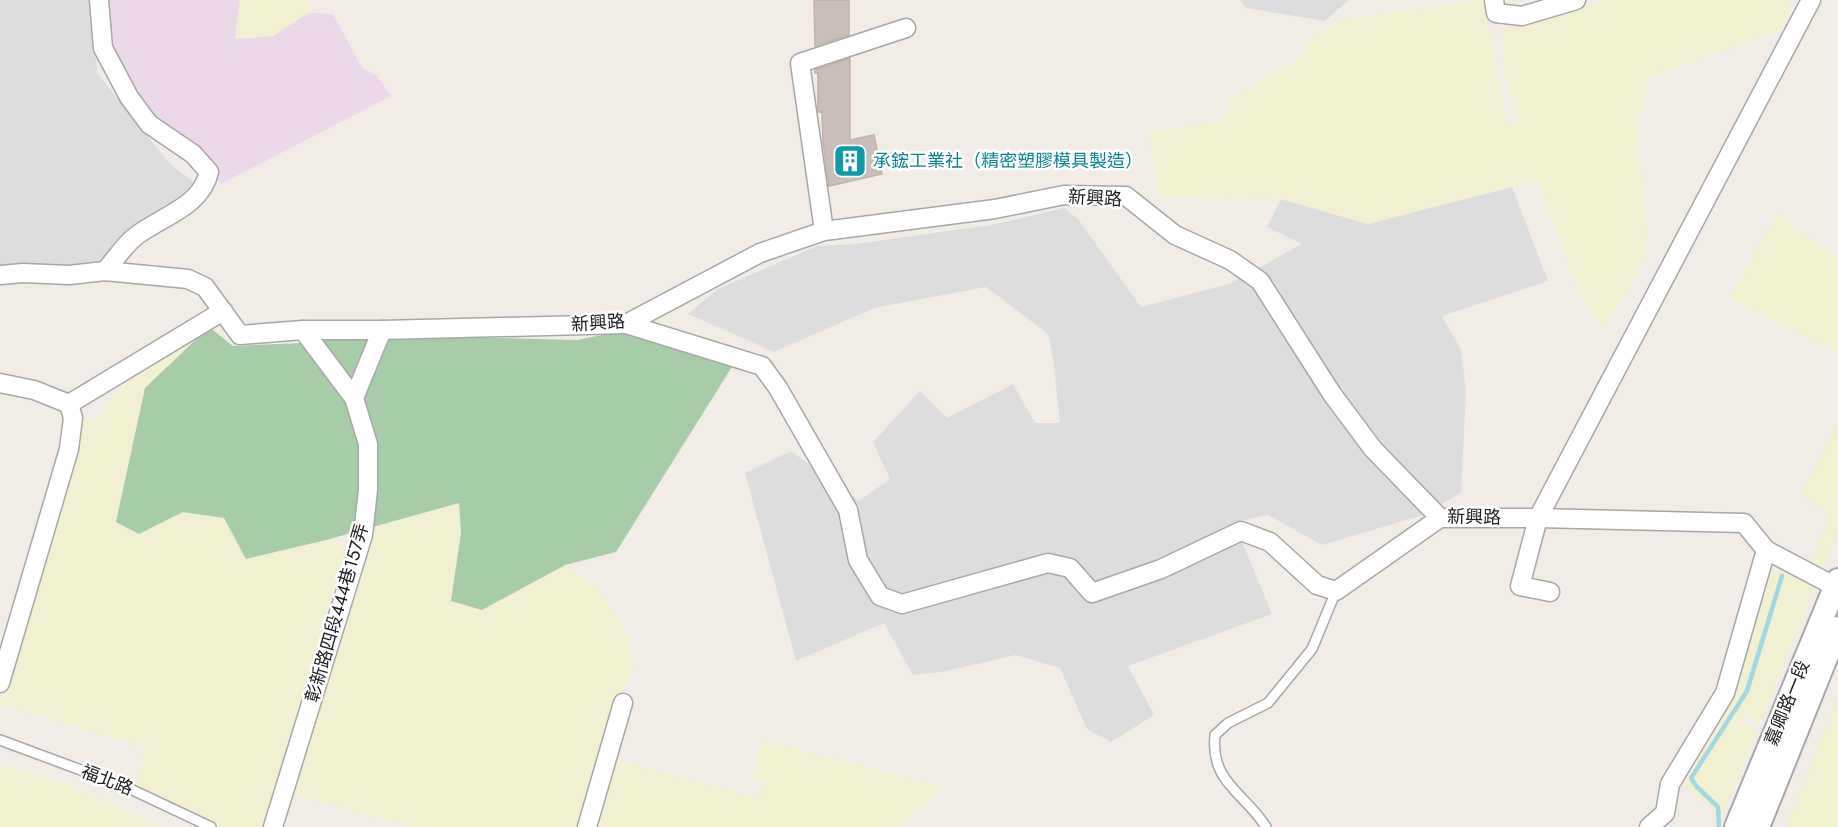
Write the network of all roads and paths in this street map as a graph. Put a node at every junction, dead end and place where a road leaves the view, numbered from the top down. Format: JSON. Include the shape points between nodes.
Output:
{"nodes":[{"id":1,"x":99,"y":0,"type":"edge"},
{"id":2,"x":1494,"y":0,"type":"edge"},
{"id":3,"x":1576,"y":0,"type":"edge"},
{"id":4,"x":1811,"y":0,"type":"edge"},
{"id":5,"x":906,"y":28,"type":"dead end"},
{"id":6,"x":824,"y":231,"type":"junction"},
{"id":7,"x":105,"y":271,"type":"junction"},
{"id":8,"x":0,"y":275,"type":"edge"},
{"id":9,"x":223,"y":311,"type":"junction"},
{"id":10,"x":626,"y":324,"type":"junction"},
{"id":11,"x":303,"y":330,"type":"junction"},
{"id":12,"x":382,"y":330,"type":"junction"},
{"id":13,"x":0,"y":383,"type":"edge"},
{"id":14,"x":354,"y":398,"type":"junction"},
{"id":15,"x":69,"y":404,"type":"junction"},
{"id":16,"x":1440,"y":518,"type":"junction"},
{"id":17,"x":1538,"y":518,"type":"junction"},
{"id":18,"x":1766,"y":550,"type":"junction"},
{"id":19,"x":1837,"y":585,"type":"edge"},
{"id":20,"x":1336,"y":591,"type":"junction"},
{"id":21,"x":1550,"y":592,"type":"dead end"},
{"id":22,"x":1838,"y":628,"type":"edge"},
{"id":23,"x":0,"y":683,"type":"edge"},
{"id":24,"x":623,"y":703,"type":"dead end"},
{"id":25,"x":0,"y":740,"type":"edge"},
{"id":26,"x":211,"y":827,"type":"edge"},
{"id":27,"x":273,"y":827,"type":"edge"},
{"id":28,"x":587,"y":827,"type":"edge"},
{"id":29,"x":1266,"y":827,"type":"edge"},
{"id":30,"x":1649,"y":827,"type":"edge"},
{"id":31,"x":1736,"y":827,"type":"edge"},
{"id":32,"x":1758,"y":827,"type":"edge"}],
"edges":[{"from":1,"to":7,"type":"street","via":[[103,48],[129,97],[149,124],[193,154],[209,172],[207,183],[191,202],[135,236]]},
{"from":2,"to":3,"type":"street","via":[[1496,13],[1522,16]]},
{"from":4,"to":17,"type":"street"},
{"from":5,"to":6,"type":"street","via":[[800,63]]},
{"from":6,"to":10,"type":"street","name":"新興路","via":[[760,253]]},
{"from":6,"to":16,"type":"street","name":"新興路","via":[[995,210],[1064,195],[1126,196],[1175,235],[1230,260],[1260,281],[1332,394],[1373,449]]},
{"from":7,"to":8,"type":"street"},
{"from":7,"to":9,"type":"street","via":[[188,279],[205,287]]},
{"from":9,"to":11,"type":"street","name":"新興路","via":[[240,335]]},
{"from":9,"to":15,"type":"street"},
{"from":10,"to":12,"type":"street","name":"新興路"},
{"from":10,"to":20,"type":"street","via":[[762,366],[848,510],[858,560],[880,596],[902,604],[1048,563],[1070,568],[1092,593],[1161,569],[1241,531],[1270,542],[1317,585]]},
{"from":11,"to":12,"type":"street","name":"新興路"},
{"from":11,"to":14,"type":"street","name":"彰新路四段444巷157弄"},
{"from":12,"to":14,"type":"street"},
{"from":13,"to":15,"type":"street","via":[[34,390]]},
{"from":14,"to":27,"type":"street","name":"彰新路四段444巷157弄","via":[[368,444],[363,535]]},
{"from":15,"to":23,"type":"street","via":[[69,449]]},
{"from":16,"to":17,"type":"street","name":"新興路"},
{"from":16,"to":20,"type":"street"},
{"from":17,"to":18,"type":"street","name":"新興路","via":[[1744,523]]},
{"from":17,"to":21,"type":"street","via":[[1520,586]]},
{"from":18,"to":19,"type":"street","name":"新興路"},
{"from":18,"to":30,"type":"street","via":[[1725,693],[1670,784],[1665,813]]},
{"from":19,"to":31,"type":"street","name":"嘉卿路一段"},
{"from":20,"to":29,"type":"lane","via":[[1312,649],[1268,704],[1228,723],[1215,735],[1214,750],[1222,776]]},
{"from":22,"to":32,"type":"street","name":"嘉卿路一段"},
{"from":24,"to":28,"type":"street"},
{"from":25,"to":26,"type":"lane","name":"福北路","via":[[124,786]]}]}
